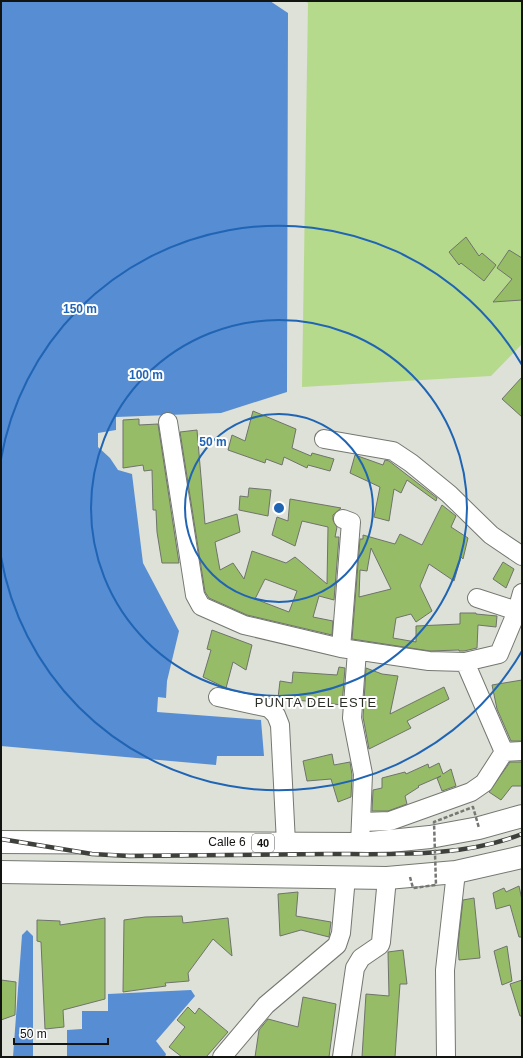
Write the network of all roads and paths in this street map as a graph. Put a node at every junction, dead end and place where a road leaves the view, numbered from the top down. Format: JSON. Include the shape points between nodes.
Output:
{"nodes":[{"id":1,"x":168,"y":422,"type":"dead end"},
{"id":2,"x":324,"y":439,"type":"dead end"},
{"id":3,"x":343,"y":519,"type":"dead end"},
{"id":4,"x":522,"y":556,"type":"edge"},
{"id":5,"x":522,"y":593,"type":"edge"},
{"id":6,"x":477,"y":598,"type":"dead end"},
{"id":7,"x":517,"y":611,"type":"junction"},
{"id":8,"x":349,"y":650,"type":"junction"},
{"id":9,"x":465,"y":662,"type":"junction"},
{"id":10,"x":218,"y":697,"type":"dead end"},
{"id":11,"x":522,"y":751,"type":"edge"},
{"id":12,"x":504,"y":752,"type":"junction"},
{"id":13,"x":522,"y":816,"type":"edge"},
{"id":14,"x":362,"y":822,"type":"junction"},
{"id":15,"x":479,"y":828,"type":"junction"},
{"id":16,"x":1,"y":842,"type":"edge"},
{"id":17,"x":286,"y":843,"type":"junction"},
{"id":18,"x":360,"y":844,"type":"junction"},
{"id":19,"x":521,"y":862,"type":"edge"},
{"id":20,"x":1,"y":872,"type":"edge"},
{"id":21,"x":456,"y":872,"type":"junction"},
{"id":22,"x":346,"y":877,"type":"junction"},
{"id":23,"x":410,"y":877,"type":"junction"},
{"id":24,"x":387,"y":878,"type":"junction"},
{"id":25,"x":222,"y":1057,"type":"edge"},
{"id":26,"x":342,"y":1057,"type":"edge"},
{"id":27,"x":446,"y":1057,"type":"edge"}],
"edges":[{"from":1,"to":8,"type":"street","via":[[195,594],[201,606],[244,625]]},
{"from":2,"to":4,"type":"street","via":[[393,451],[449,494],[491,535]]},
{"from":3,"to":8,"type":"street","via":[[351,522]]},
{"from":5,"to":7,"type":"street"},
{"from":6,"to":7,"type":"street"},
{"from":7,"to":9,"type":"street","via":[[499,654]]},
{"from":8,"to":9,"type":"street","via":[[429,661]]},
{"from":8,"to":14,"type":"street","via":[[352,718],[363,774]]},
{"from":9,"to":12,"type":"street"},
{"from":10,"to":17,"type":"street","via":[[269,708],[276,716],[280,725]]},
{"from":11,"to":12,"type":"street"},
{"from":12,"to":14,"type":"street","via":[[484,784],[470,792],[390,821]]},
{"from":13,"to":15,"type":"highway","name":"Calle 6","number":"40"},
{"from":14,"to":18,"type":"street"},
{"from":15,"to":18,"type":"highway","name":"Calle 6","number":"40","via":[[430,838]]},
{"from":15,"to":23,"type":"path","bridge":true,"via":[[473,807],[434,822],[436,885],[413,888]]},
{"from":16,"to":17,"type":"highway","name":"Calle 6","number":"40"},
{"from":17,"to":18,"type":"highway","name":"Calle 6","number":"40"},
{"from":19,"to":21,"type":"highway"},
{"from":20,"to":22,"type":"highway"},
{"from":21,"to":23,"type":"highway"},
{"from":21,"to":27,"type":"street","via":[[445,970]]},
{"from":22,"to":24,"type":"highway"},
{"from":22,"to":25,"type":"street","via":[[341,933],[336,945],[266,1005]]},
{"from":23,"to":24,"type":"highway"},
{"from":24,"to":26,"type":"street","via":[[381,942],[361,958],[355,968]]}]}
